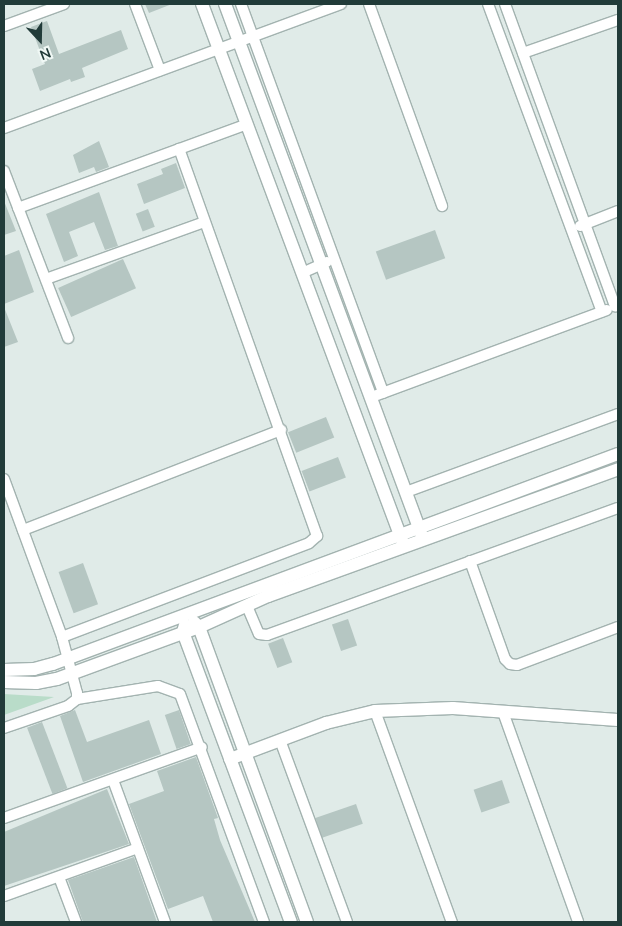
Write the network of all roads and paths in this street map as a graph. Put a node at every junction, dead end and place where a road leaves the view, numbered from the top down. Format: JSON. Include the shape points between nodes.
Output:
{"nodes":[{"id":1,"x":64,"y":4,"type":"edge"},
{"id":2,"x":135,"y":4,"type":"edge"},
{"id":3,"x":202,"y":4,"type":"edge"},
{"id":4,"x":226,"y":4,"type":"edge"},
{"id":5,"x":241,"y":4,"type":"edge"},
{"id":6,"x":340,"y":4,"type":"edge"},
{"id":7,"x":369,"y":4,"type":"edge"},
{"id":8,"x":488,"y":4,"type":"edge"},
{"id":9,"x":505,"y":4,"type":"edge"},
{"id":10,"x":618,"y":21,"type":"edge"},
{"id":11,"x":4,"y":26,"type":"edge"},
{"id":12,"x":252,"y":36,"type":"junction"},
{"id":13,"x":239,"y":41,"type":"junction"},
{"id":14,"x":219,"y":48,"type":"junction"},
{"id":15,"x":523,"y":53,"type":"junction"},
{"id":16,"x":160,"y":70,"type":"junction"},
{"id":17,"x":247,"y":124,"type":"junction"},
{"id":18,"x":4,"y":128,"type":"edge"},
{"id":19,"x":179,"y":149,"type":"junction"},
{"id":20,"x":4,"y":171,"type":"edge"},
{"id":21,"x":442,"y":206,"type":"dead end"},
{"id":22,"x":18,"y":208,"type":"junction"},
{"id":23,"x":618,"y":211,"type":"edge"},
{"id":24,"x":204,"y":222,"type":"junction"},
{"id":25,"x":584,"y":224,"type":"junction"},
{"id":26,"x":571,"y":229,"type":"junction"},
{"id":27,"x":327,"y":262,"type":"junction"},
{"id":28,"x":302,"y":273,"type":"junction"},
{"id":29,"x":46,"y":279,"type":"junction"},
{"id":30,"x":616,"y":307,"type":"edge"},
{"id":31,"x":602,"y":312,"type":"junction"},
{"id":32,"x":68,"y":338,"type":"dead end"},
{"id":33,"x":377,"y":395,"type":"junction"},
{"id":34,"x":618,"y":414,"type":"edge"},
{"id":35,"x":281,"y":430,"type":"junction"},
{"id":36,"x":618,"y":454,"type":"edge"},
{"id":37,"x":618,"y":469,"type":"edge"},
{"id":38,"x":4,"y":479,"type":"edge"},
{"id":39,"x":406,"y":492,"type":"junction"},
{"id":40,"x":618,"y":508,"type":"edge"},
{"id":41,"x":419,"y":528,"type":"junction"},
{"id":42,"x":22,"y":530,"type":"junction"},
{"id":43,"x":400,"y":535,"type":"junction"},
{"id":44,"x":424,"y":541,"type":"junction"},
{"id":45,"x":405,"y":548,"type":"junction"},
{"id":46,"x":470,"y":561,"type":"junction"},
{"id":47,"x":247,"y":606,"type":"junction"},
{"id":48,"x":187,"y":615,"type":"junction"},
{"id":49,"x":199,"y":627,"type":"junction"},
{"id":50,"x":618,"y":627,"type":"edge"},
{"id":51,"x":183,"y":632,"type":"junction"},
{"id":52,"x":62,"y":637,"type":"junction"},
{"id":53,"x":66,"y":658,"type":"junction"},
{"id":54,"x":4,"y":670,"type":"edge"},
{"id":55,"x":72,"y":673,"type":"junction"},
{"id":56,"x":4,"y":682,"type":"edge"},
{"id":57,"x":77,"y":700,"type":"junction"},
{"id":58,"x":375,"y":711,"type":"junction"},
{"id":59,"x":503,"y":712,"type":"junction"},
{"id":60,"x":618,"y":720,"type":"edge"},
{"id":61,"x":4,"y":728,"type":"edge"},
{"id":62,"x":280,"y":740,"type":"junction"},
{"id":63,"x":202,"y":747,"type":"junction"},
{"id":64,"x":245,"y":753,"type":"junction"},
{"id":65,"x":230,"y":758,"type":"junction"},
{"id":66,"x":113,"y":780,"type":"junction"},
{"id":67,"x":4,"y":818,"type":"edge"},
{"id":68,"x":138,"y":848,"type":"junction"},
{"id":69,"x":59,"y":876,"type":"junction"},
{"id":70,"x":4,"y":896,"type":"edge"},
{"id":71,"x":76,"y":922,"type":"edge"},
{"id":72,"x":164,"y":922,"type":"edge"},
{"id":73,"x":264,"y":922,"type":"edge"},
{"id":74,"x":291,"y":922,"type":"edge"},
{"id":75,"x":307,"y":922,"type":"edge"},
{"id":76,"x":347,"y":922,"type":"edge"},
{"id":77,"x":452,"y":922,"type":"edge"},
{"id":78,"x":578,"y":922,"type":"edge"}],
"edges":[{"from":1,"to":11,"type":"street"},
{"from":2,"to":16,"type":"street"},
{"from":3,"to":14,"type":"street"},
{"from":4,"to":13,"type":"street"},
{"from":5,"to":12,"type":"street"},
{"from":6,"to":12,"type":"street"},
{"from":7,"to":21,"type":"street"},
{"from":8,"to":26,"type":"street"},
{"from":9,"to":15,"type":"street"},
{"from":10,"to":15,"type":"street"},
{"from":12,"to":13,"type":"street"},
{"from":12,"to":27,"type":"street"},
{"from":13,"to":14,"type":"street"},
{"from":13,"to":27,"type":"street"},
{"from":14,"to":16,"type":"street"},
{"from":14,"to":17,"type":"street"},
{"from":15,"to":25,"type":"street"},
{"from":16,"to":18,"type":"street"},
{"from":17,"to":19,"type":"street"},
{"from":17,"to":28,"type":"street"},
{"from":19,"to":22,"type":"street"},
{"from":19,"to":24,"type":"street"},
{"from":20,"to":22,"type":"street"},
{"from":22,"to":29,"type":"street"},
{"from":23,"to":25,"type":"street"},
{"from":24,"to":29,"type":"street"},
{"from":24,"to":35,"type":"street"},
{"from":25,"to":26,"type":"street"},
{"from":25,"to":30,"type":"street"},
{"from":26,"to":31,"type":"street"},
{"from":27,"to":28,"type":"street"},
{"from":27,"to":33,"type":"street"},
{"from":28,"to":43,"type":"street"},
{"from":29,"to":32,"type":"street"},
{"from":30,"to":31,"type":"street"},
{"from":31,"to":33,"type":"street"},
{"from":33,"to":39,"type":"street"},
{"from":34,"to":39,"type":"street"},
{"from":35,"to":42,"type":"street"},
{"from":35,"to":52,"type":"street","via":[[317,531],[314,540]]},
{"from":36,"to":41,"type":"street"},
{"from":37,"to":44,"type":"street"},
{"from":38,"to":42,"type":"street"},
{"from":39,"to":41,"type":"street"},
{"from":40,"to":46,"type":"street"},
{"from":41,"to":43,"type":"street"},
{"from":41,"to":44,"type":"street"},
{"from":42,"to":52,"type":"street"},
{"from":43,"to":45,"type":"street"},
{"from":43,"to":48,"type":"street"},
{"from":44,"to":45,"type":"street"},
{"from":45,"to":47,"type":"street"},
{"from":46,"to":47,"type":"street","via":[[267,635],[259,634]]},
{"from":46,"to":50,"type":"street","via":[[510,664],[517,665]]},
{"from":47,"to":49,"type":"street"},
{"from":48,"to":49,"type":"street"},
{"from":48,"to":51,"type":"street"},
{"from":48,"to":53,"type":"street"},
{"from":49,"to":51,"type":"street"},
{"from":49,"to":64,"type":"street"},
{"from":51,"to":55,"type":"street"},
{"from":51,"to":65,"type":"street"},
{"from":52,"to":53,"type":"street"},
{"from":53,"to":54,"type":"street","via":[[34,669]]},
{"from":53,"to":55,"type":"street"},
{"from":55,"to":56,"type":"street","via":[[36,683]]},
{"from":55,"to":57,"type":"street"},
{"from":57,"to":61,"type":"street"},
{"from":57,"to":63,"type":"street","via":[[132,688],[170,688],[180,694]]},
{"from":58,"to":59,"type":"street","via":[[453,708]]},
{"from":58,"to":62,"type":"street","via":[[326,723]]},
{"from":58,"to":77,"type":"street"},
{"from":59,"to":60,"type":"street"},
{"from":59,"to":78,"type":"street"},
{"from":62,"to":64,"type":"street"},
{"from":62,"to":76,"type":"street"},
{"from":63,"to":66,"type":"street"},
{"from":63,"to":73,"type":"street"},
{"from":64,"to":65,"type":"street"},
{"from":64,"to":75,"type":"street"},
{"from":65,"to":74,"type":"street"},
{"from":66,"to":67,"type":"street"},
{"from":66,"to":68,"type":"street"},
{"from":68,"to":69,"type":"street"},
{"from":68,"to":72,"type":"street"},
{"from":69,"to":70,"type":"street"},
{"from":69,"to":71,"type":"street"}]}
